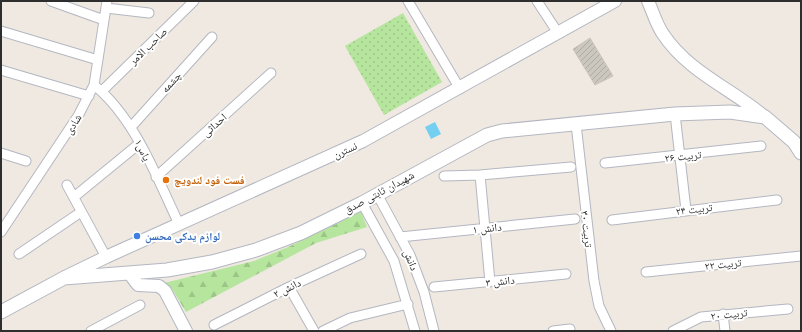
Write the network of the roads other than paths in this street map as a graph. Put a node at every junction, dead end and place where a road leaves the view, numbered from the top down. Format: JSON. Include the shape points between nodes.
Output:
{"nodes":[{"id":1,"x":50,"y":1,"type":"edge"},
{"id":2,"x":194,"y":1,"type":"edge"},
{"id":3,"x":408,"y":1,"type":"edge"},
{"id":4,"x":537,"y":1,"type":"edge"},
{"id":5,"x":648,"y":1,"type":"edge"},
{"id":6,"x":610,"y":2,"type":"edge"},
{"id":7,"x":106,"y":5,"type":"edge"},
{"id":8,"x":149,"y":13,"type":"dead end"},
{"id":9,"x":104,"y":20,"type":"junction"},
{"id":10,"x":1,"y":31,"type":"edge"},
{"id":11,"x":558,"y":33,"type":"junction"},
{"id":12,"x":212,"y":37,"type":"dead end"},
{"id":13,"x":98,"y":60,"type":"junction"},
{"id":14,"x":1,"y":70,"type":"edge"},
{"id":15,"x":271,"y":73,"type":"dead end"},
{"id":16,"x":94,"y":85,"type":"junction"},
{"id":17,"x":460,"y":89,"type":"junction"},
{"id":18,"x":102,"y":91,"type":"junction"},
{"id":19,"x":89,"y":96,"type":"junction"},
{"id":20,"x":675,"y":114,"type":"junction"},
{"id":21,"x":765,"y":117,"type":"junction"},
{"id":22,"x":576,"y":124,"type":"junction"},
{"id":23,"x":131,"y":127,"type":"junction"},
{"id":24,"x":140,"y":142,"type":"junction"},
{"id":25,"x":761,"y":146,"type":"dead end"},
{"id":26,"x":1,"y":153,"type":"edge"},
{"id":27,"x":801,"y":153,"type":"edge"},
{"id":28,"x":680,"y":156,"type":"junction"},
{"id":29,"x":26,"y":161,"type":"dead end"},
{"id":30,"x":605,"y":163,"type":"dead end"},
{"id":31,"x":571,"y":167,"type":"dead end"},
{"id":32,"x":480,"y":175,"type":"junction"},
{"id":33,"x":444,"y":176,"type":"dead end"},
{"id":34,"x":156,"y":178,"type":"junction"},
{"id":35,"x":68,"y":185,"type":"dead end"},
{"id":36,"x":377,"y":194,"type":"junction"},
{"id":37,"x":74,"y":197,"type":"junction"},
{"id":38,"x":777,"y":200,"type":"dead end"},
{"id":39,"x":362,"y":203,"type":"junction"},
{"id":40,"x":686,"y":210,"type":"junction"},
{"id":41,"x":81,"y":212,"type":"junction"},
{"id":42,"x":575,"y":219,"type":"dead end"},
{"id":43,"x":612,"y":220,"type":"dead end"},
{"id":44,"x":179,"y":224,"type":"junction"},
{"id":45,"x":485,"y":228,"type":"junction"},
{"id":46,"x":1,"y":232,"type":"edge"},
{"id":47,"x":400,"y":237,"type":"junction"},
{"id":48,"x":19,"y":254,"type":"dead end"},
{"id":49,"x":361,"y":254,"type":"dead end"},
{"id":50,"x":801,"y":256,"type":"edge"},
{"id":51,"x":106,"y":257,"type":"junction"},
{"id":52,"x":646,"y":272,"type":"dead end"},
{"id":53,"x":129,"y":273,"type":"junction"},
{"id":54,"x":566,"y":274,"type":"dead end"},
{"id":55,"x":64,"y":278,"type":"junction"},
{"id":56,"x":490,"y":282,"type":"junction"},
{"id":57,"x":289,"y":286,"type":"junction"},
{"id":58,"x":434,"y":287,"type":"dead end"},
{"id":59,"x":408,"y":304,"type":"junction"},
{"id":60,"x":140,"y":305,"type":"dead end"},
{"id":61,"x":788,"y":309,"type":"dead end"},
{"id":62,"x":1,"y":312,"type":"edge"},
{"id":63,"x":723,"y":314,"type":"junction"},
{"id":64,"x":214,"y":325,"type":"dead end"},
{"id":65,"x":570,"y":329,"type":"dead end"},
{"id":66,"x":91,"y":331,"type":"edge"},
{"id":67,"x":186,"y":331,"type":"edge"},
{"id":68,"x":314,"y":331,"type":"edge"},
{"id":69,"x":323,"y":331,"type":"edge"},
{"id":70,"x":415,"y":331,"type":"edge"},
{"id":71,"x":434,"y":331,"type":"edge"},
{"id":72,"x":553,"y":331,"type":"edge"},
{"id":73,"x":611,"y":331,"type":"edge"},
{"id":74,"x":672,"y":331,"type":"edge"},
{"id":75,"x":725,"y":331,"type":"edge"}],
"edges":[{"from":1,"to":9,"type":"street"},
{"from":2,"to":18,"type":"street","name":"صاحب الامر"},
{"from":3,"to":17,"type":"street"},
{"from":4,"to":11,"type":"street"},
{"from":5,"to":21,"type":"street","via":[[664,35],[684,58]]},
{"from":6,"to":11,"type":"street","name":"نسترن"},
{"from":7,"to":8,"type":"street"},
{"from":7,"to":9,"type":"street","name":"شادی"},
{"from":9,"to":13,"type":"street","name":"شادی"},
{"from":10,"to":13,"type":"street"},
{"from":11,"to":17,"type":"street","name":"نسترن"},
{"from":12,"to":23,"type":"street","name":"چشمه"},
{"from":13,"to":16,"type":"street","name":"شادی"},
{"from":14,"to":19,"type":"street"},
{"from":15,"to":34,"type":"street","name":"احداثی"},
{"from":16,"to":18,"type":"street","name":"یاس۱"},
{"from":16,"to":19,"type":"street","name":"شادی"},
{"from":17,"to":44,"type":"street","name":"نسترن","via":[[363,142]]},
{"from":18,"to":23,"type":"street","name":"یاس۱"},
{"from":19,"to":46,"type":"street","name":"شادی"},
{"from":20,"to":21,"type":"main road","name":"شهیدان ثابتی صدق","via":[[730,112]]},
{"from":20,"to":22,"type":"main road","name":"شهیدان ثابتی صدق"},
{"from":20,"to":28,"type":"street"},
{"from":21,"to":27,"type":"main road","via":[[794,142]]},
{"from":22,"to":36,"type":"main road","name":"شهیدان ثابتی صدق","via":[[509,130],[486,135]]},
{"from":22,"to":73,"type":"street","name":"تربیت ۳۰","via":[[594,281],[599,306]]},
{"from":23,"to":24,"type":"street","name":"یاس۱"},
{"from":24,"to":34,"type":"street","name":"یاس۱"},
{"from":24,"to":37,"type":"street"},
{"from":25,"to":28,"type":"street","name":"تربیت ۲۶"},
{"from":26,"to":29,"type":"street"},
{"from":28,"to":30,"type":"street","name":"تربیت ۲۶"},
{"from":28,"to":40,"type":"street"},
{"from":31,"to":32,"type":"street"},
{"from":32,"to":33,"type":"street"},
{"from":32,"to":45,"type":"street"},
{"from":34,"to":44,"type":"street","name":"یاس۱"},
{"from":35,"to":37,"type":"street"},
{"from":36,"to":39,"type":"main road","name":"شهیدان ثابتی صدق"},
{"from":36,"to":47,"type":"street","name":"دانش"},
{"from":37,"to":41,"type":"street"},
{"from":38,"to":40,"type":"street","name":"تربیت ۲۴"},
{"from":39,"to":53,"type":"main road","name":"شهیدان ثابتی صدق","via":[[301,233],[256,250],[167,270]]},
{"from":39,"to":59,"type":"street","name":"دانش","via":[[394,261]]},
{"from":40,"to":43,"type":"street","name":"تربیت ۲۴"},
{"from":41,"to":48,"type":"street"},
{"from":41,"to":51,"type":"street"},
{"from":42,"to":45,"type":"street","name":"دانش ۱"},
{"from":44,"to":51,"type":"street","name":"نسترن"},
{"from":45,"to":47,"type":"street","name":"دانش ۱"},
{"from":45,"to":56,"type":"street"},
{"from":47,"to":71,"type":"street","name":"دانش","via":[[424,292]]},
{"from":49,"to":57,"type":"street","name":"دانش ۲"},
{"from":50,"to":52,"type":"street","name":"تربیت ۲۲"},
{"from":51,"to":55,"type":"street","name":"نسترن"},
{"from":53,"to":55,"type":"main road","name":"شهیدان ثابتی صدق"},
{"from":53,"to":67,"type":"street","via":[[138,285],[159,286],[165,291]]},
{"from":54,"to":56,"type":"street","name":"دانش ۳"},
{"from":55,"to":62,"type":"main road","name":"شهیدان ثابتی صدق"},
{"from":56,"to":58,"type":"street","name":"دانش ۳"},
{"from":57,"to":64,"type":"street","name":"دانش ۲"},
{"from":57,"to":68,"type":"street"},
{"from":59,"to":69,"type":"street","via":[[350,318]]},
{"from":59,"to":70,"type":"street","name":"دانش"},
{"from":60,"to":66,"type":"street"},
{"from":61,"to":63,"type":"street","name":"تربیت ۲۰"},
{"from":63,"to":74,"type":"street","name":"تربیت ۲۰","via":[[696,318]]},
{"from":63,"to":75,"type":"street"},
{"from":65,"to":72,"type":"street"}]}
